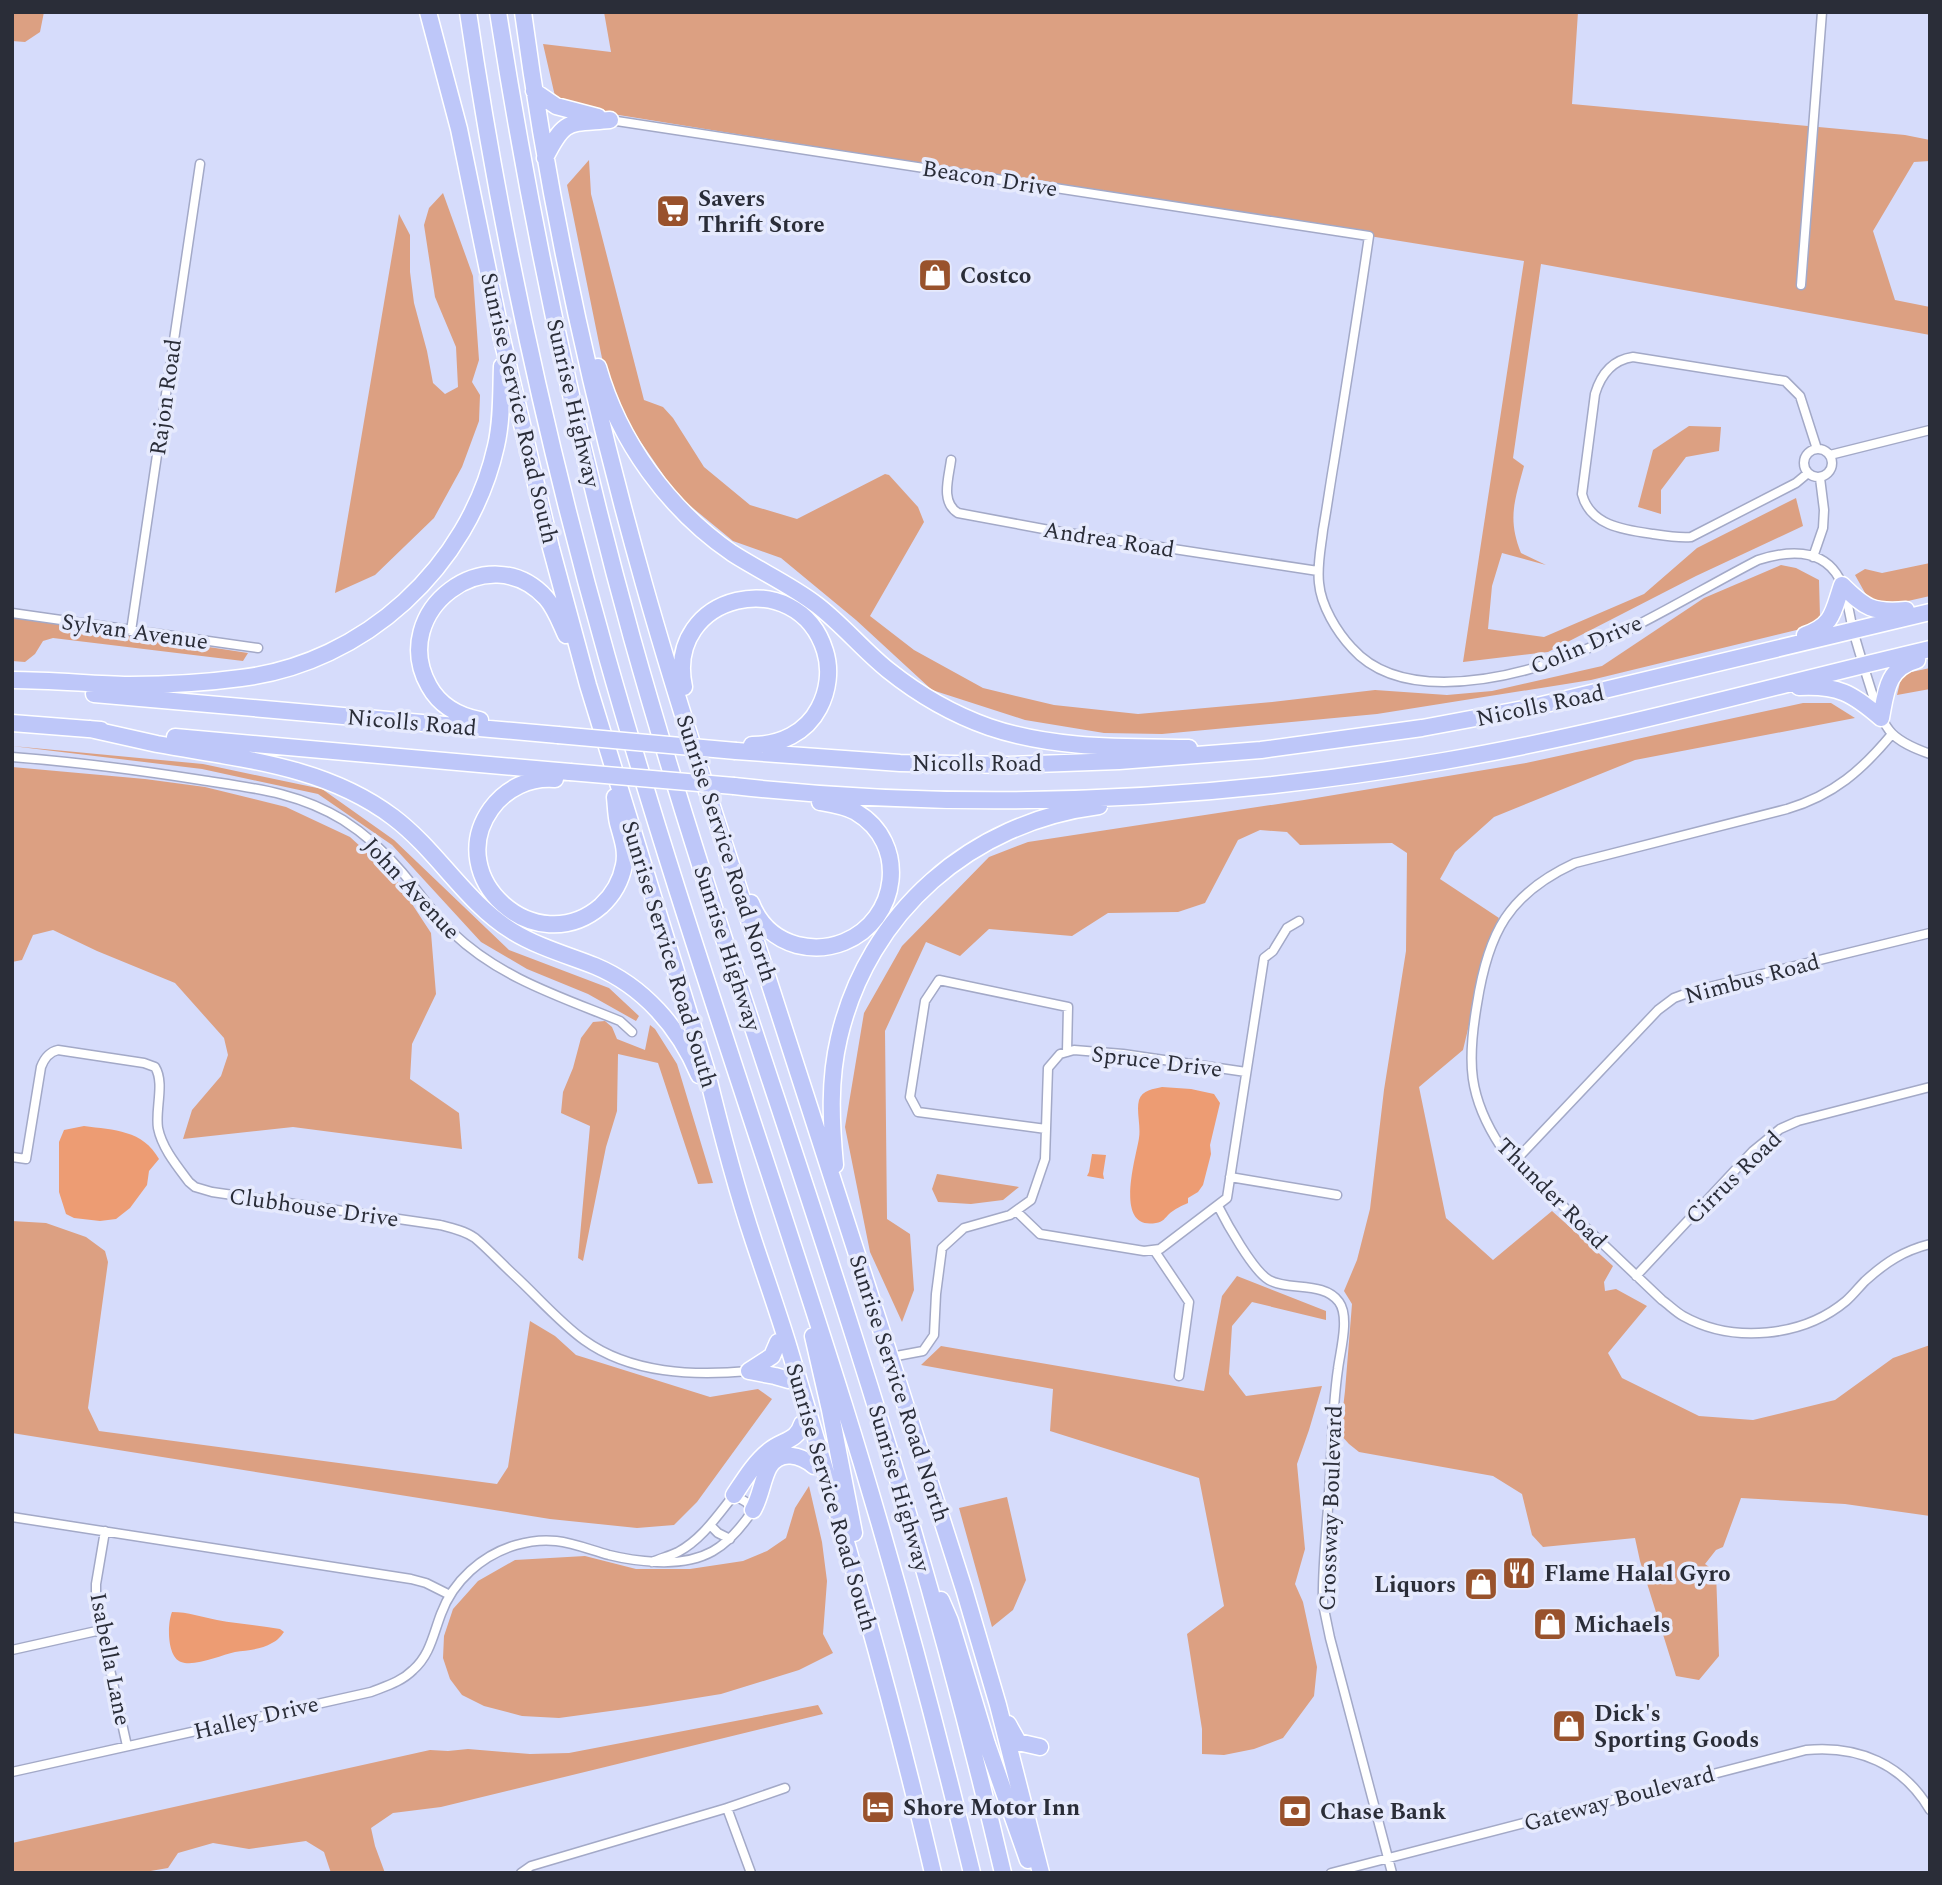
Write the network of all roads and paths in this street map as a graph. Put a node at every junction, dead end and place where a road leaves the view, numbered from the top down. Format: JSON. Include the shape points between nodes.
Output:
{"nodes":[{"id":1,"x":428,"y":12,"type":"edge"},
{"id":2,"x":468,"y":12,"type":"edge"},
{"id":3,"x":498,"y":12,"type":"edge"},
{"id":4,"x":523,"y":12,"type":"edge"},
{"id":5,"x":1822,"y":12,"type":"edge"},
{"id":6,"x":534,"y":91,"type":"junction"},
{"id":7,"x":610,"y":120,"type":"junction"},
{"id":8,"x":545,"y":158,"type":"junction"},
{"id":9,"x":200,"y":164,"type":"dead end"},
{"id":10,"x":558,"y":222,"type":"junction"},
{"id":11,"x":1369,"y":236,"type":"joint"},
{"id":12,"x":1801,"y":285,"type":"dead end"},
{"id":13,"x":502,"y":339,"type":"junction"},
{"id":14,"x":1930,"y":430,"type":"edge"},
{"id":15,"x":1817,"y":449,"type":"junction"},
{"id":16,"x":1830,"y":455,"type":"junction"},
{"id":17,"x":951,"y":460,"type":"dead end"},
{"id":18,"x":1808,"y":473,"type":"junction"},
{"id":19,"x":1820,"y":478,"type":"junction"},
{"id":20,"x":1813,"y":557,"type":"junction"},
{"id":21,"x":1318,"y":571,"type":"junction"},
{"id":22,"x":1842,"y":585,"type":"junction"},
{"id":23,"x":1930,"y":610,"type":"edge"},
{"id":24,"x":12,"y":613,"type":"edge"},
{"id":25,"x":131,"y":631,"type":"junction"},
{"id":26,"x":1853,"y":631,"type":"junction"},
{"id":27,"x":258,"y":648,"type":"dead end"},
{"id":28,"x":1930,"y":649,"type":"edge"},
{"id":29,"x":1772,"y":651,"type":"junction"},
{"id":30,"x":1930,"y":655,"type":"edge"},
{"id":31,"x":1863,"y":665,"type":"junction"},
{"id":32,"x":12,"y":680,"type":"edge"},
{"id":33,"x":588,"y":685,"type":"junction"},
{"id":34,"x":12,"y":686,"type":"edge"},
{"id":35,"x":1762,"y":690,"type":"junction"},
{"id":36,"x":1881,"y":718,"type":"junction"},
{"id":37,"x":12,"y":723,"type":"edge"},
{"id":38,"x":90,"y":729,"type":"junction"},
{"id":39,"x":1892,"y":734,"type":"junction"},
{"id":40,"x":558,"y":735,"type":"junction"},
{"id":41,"x":736,"y":747,"type":"junction"},
{"id":42,"x":1261,"y":750,"type":"junction"},
{"id":43,"x":1930,"y":754,"type":"edge"},
{"id":44,"x":696,"y":755,"type":"junction"},
{"id":45,"x":12,"y":757,"type":"edge"},
{"id":46,"x":611,"y":760,"type":"junction"},
{"id":47,"x":570,"y":776,"type":"junction"},
{"id":48,"x":763,"y":789,"type":"junction"},
{"id":49,"x":1174,"y":793,"type":"junction"},
{"id":50,"x":722,"y":838,"type":"junction"},
{"id":51,"x":1299,"y":921,"type":"dead end"},
{"id":52,"x":1930,"y":933,"type":"edge"},
{"id":53,"x":632,"y":1032,"type":"dead end"},
{"id":54,"x":1067,"y":1052,"type":"junction"},
{"id":55,"x":1246,"y":1072,"type":"junction"},
{"id":56,"x":1930,"y":1087,"type":"edge"},
{"id":57,"x":718,"y":1122,"type":"junction"},
{"id":58,"x":1046,"y":1129,"type":"junction"},
{"id":59,"x":12,"y":1157,"type":"edge"},
{"id":60,"x":1515,"y":1161,"type":"junction"},
{"id":61,"x":1230,"y":1177,"type":"junction"},
{"id":62,"x":838,"y":1195,"type":"junction"},
{"id":63,"x":1337,"y":1195,"type":"dead end"},
{"id":64,"x":1218,"y":1206,"type":"junction"},
{"id":65,"x":1016,"y":1211,"type":"junction"},
{"id":66,"x":754,"y":1242,"type":"junction"},
{"id":67,"x":1930,"y":1244,"type":"edge"},
{"id":68,"x":1154,"y":1250,"type":"junction"},
{"id":69,"x":801,"y":1270,"type":"junction"},
{"id":70,"x":1636,"y":1276,"type":"junction"},
{"id":71,"x":778,"y":1342,"type":"junction"},
{"id":72,"x":891,"y":1357,"type":"junction"},
{"id":73,"x":749,"y":1371,"type":"junction"},
{"id":74,"x":1179,"y":1376,"type":"dead end"},
{"id":75,"x":789,"y":1380,"type":"junction"},
{"id":76,"x":802,"y":1424,"type":"junction"},
{"id":77,"x":814,"y":1466,"type":"junction"},
{"id":78,"x":734,"y":1496,"type":"junction"},
{"id":79,"x":753,"y":1510,"type":"junction"},
{"id":80,"x":12,"y":1517,"type":"edge"},
{"id":81,"x":710,"y":1525,"type":"junction"},
{"id":82,"x":105,"y":1531,"type":"junction"},
{"id":83,"x":730,"y":1539,"type":"junction"},
{"id":84,"x":919,"y":1552,"type":"junction"},
{"id":85,"x":652,"y":1562,"type":"junction"},
{"id":86,"x":450,"y":1595,"type":"junction"},
{"id":87,"x":862,"y":1595,"type":"junction"},
{"id":88,"x":101,"y":1630,"type":"junction"},
{"id":89,"x":12,"y":1650,"type":"edge"},
{"id":90,"x":883,"y":1672,"type":"junction"},
{"id":91,"x":998,"y":1705,"type":"junction"},
{"id":92,"x":127,"y":1746,"type":"junction"},
{"id":93,"x":12,"y":1772,"type":"edge"},
{"id":94,"x":785,"y":1788,"type":"dead end"},
{"id":95,"x":1023,"y":1802,"type":"junction"},
{"id":96,"x":727,"y":1808,"type":"junction"},
{"id":97,"x":1930,"y":1810,"type":"edge"},
{"id":98,"x":1388,"y":1858,"type":"junction"},
{"id":99,"x":521,"y":1873,"type":"edge"},
{"id":100,"x":751,"y":1873,"type":"edge"},
{"id":101,"x":933,"y":1873,"type":"edge"},
{"id":102,"x":972,"y":1873,"type":"edge"},
{"id":103,"x":1003,"y":1873,"type":"edge"},
{"id":104,"x":1032,"y":1873,"type":"edge"},
{"id":105,"x":1041,"y":1873,"type":"edge"},
{"id":106,"x":1331,"y":1873,"type":"edge"},
{"id":107,"x":1392,"y":1873,"type":"edge"}],
"edges":[{"from":1,"to":13,"type":"highway","name":"Sunrise Service Road South","via":[[462,142]]},
{"from":2,"to":69,"type":"highway","name":"Sunrise Highway","via":[[521,307],[587,584],[651,806]]},
{"from":3,"to":84,"type":"highway","name":"Sunrise Highway","via":[[562,359],[632,637]]},
{"from":4,"to":6,"type":"highway","name":"Sunrise Service Road North"},
{"from":5,"to":12,"type":"street"},
{"from":6,"to":7,"type":"highway","via":[[556,106]]},
{"from":6,"to":8,"type":"highway","name":"Sunrise Service Road North"},
{"from":7,"to":8,"type":"highway","via":[[567,126]]},
{"from":7,"to":11,"type":"street","name":"Beacon Drive"},
{"from":8,"to":10,"type":"highway","name":"Sunrise Service Road North"},
{"from":9,"to":25,"type":"street","name":"Rajon Road"},
{"from":10,"to":42,"type":"highway","via":[[615,414],[658,483],[715,541],[816,604],[918,692],[981,724],[1057,742]]},
{"from":10,"to":44,"type":"highway","name":"Sunrise Service Road North","via":[[617,483]]},
{"from":11,"to":21,"type":"street","name":"Colin Drive"},
{"from":13,"to":32,"type":"highway","via":[[496,445],[476,505],[433,573],[373,627],[316,658],[243,678],[157,685]]},
{"from":13,"to":33,"type":"highway","name":"Sunrise Service Road South"},
{"from":14,"to":16,"type":"street"},
{"from":15,"to":16,"type":"street"},
{"from":15,"to":18,"type":"street","via":[[1805,458]]},
{"from":15,"to":18,"type":"street","via":[[1800,396],[1786,381],[1624,358],[1600,380],[1581,494],[1593,515],[1606,524],[1682,538]]},
{"from":16,"to":19,"type":"street","via":[[1831,469]]},
{"from":17,"to":21,"type":"street","name":"Andrea Road","via":[[947,497],[958,513]]},
{"from":18,"to":19,"type":"street"},
{"from":19,"to":20,"type":"street","via":[[1823,528]]},
{"from":20,"to":21,"type":"street","name":"Colin Drive","via":[[1788,552],[1769,556],[1567,657],[1517,673],[1454,682],[1401,677],[1359,656],[1328,612]]},
{"from":20,"to":22,"type":"street","via":[[1834,571]]},
{"from":22,"to":23,"type":"highway","via":[[1873,610]]},
{"from":22,"to":26,"type":"street"},
{"from":22,"to":29,"type":"highway","via":[[1831,617],[1821,629]]},
{"from":23,"to":26,"type":"highway","name":"Nicolls Road"},
{"from":24,"to":25,"type":"street","name":"Sylvan Avenue"},
{"from":25,"to":27,"type":"street","name":"Sylvan Avenue"},
{"from":26,"to":29,"type":"highway","name":"Nicolls Road"},
{"from":26,"to":31,"type":"street"},
{"from":28,"to":31,"type":"highway","name":"Nicolls Road"},
{"from":29,"to":42,"type":"highway","name":"Nicolls Road","via":[[1476,719]]},
{"from":30,"to":36,"type":"highway","via":[[1903,664],[1894,673]]},
{"from":31,"to":35,"type":"highway","name":"Nicolls Road"},
{"from":31,"to":36,"type":"street"},
{"from":33,"to":40,"type":"highway","via":[[556,612],[544,595],[524,582],[501,575],[469,579],[443,595],[429,612],[420,634],[419,656],[426,680],[438,698],[470,718]]},
{"from":33,"to":46,"type":"highway","name":"Sunrise Service Road South"},
{"from":34,"to":40,"type":"highway","name":"Nicolls Road"},
{"from":35,"to":36,"type":"highway","via":[[1830,687],[1856,697]]},
{"from":35,"to":49,"type":"highway","name":"Nicolls Road","via":[[1445,761]]},
{"from":36,"to":39,"type":"street"},
{"from":37,"to":38,"type":"highway","name":"Nicolls Road"},
{"from":38,"to":47,"type":"highway","name":"Nicolls Road"},
{"from":38,"to":57,"type":"highway","via":[[298,771],[376,805],[424,844],[472,899],[506,928],[604,970],[650,1003],[686,1047]]},
{"from":39,"to":43,"type":"street"},
{"from":39,"to":60,"type":"street","name":"Thunder Road","via":[[1856,773],[1816,799],[1575,863],[1544,879],[1519,900],[1490,945],[1471,1051],[1478,1104],[1501,1147]]},
{"from":40,"to":41,"type":"highway","name":"Nicolls Road","bridge":true},
{"from":41,"to":42,"type":"highway","name":"Nicolls Road","via":[[900,763],[1009,765]]},
{"from":41,"to":44,"type":"highway","via":[[765,744],[799,732],[816,714],[827,688],[828,660],[819,637],[796,611],[775,601],[739,599],[720,606],[701,620],[689,637],[681,667]]},
{"from":44,"to":50,"type":"highway","name":"Sunrise Service Road North"},
{"from":45,"to":53,"type":"street","name":"John Avenue","via":[[166,774],[285,794],[312,803],[343,820],[386,854],[472,951],[511,976],[621,1021]]},
{"from":46,"to":47,"type":"highway","via":[[625,847],[620,881],[603,904],[579,919],[533,922],[507,909],[489,888],[479,863],[481,832],[489,812],[511,789],[538,779]]},
{"from":46,"to":57,"type":"highway","name":"Sunrise Service Road South"},
{"from":47,"to":48,"type":"highway","name":"Nicolls Road","bridge":true},
{"from":48,"to":49,"type":"highway","name":"Nicolls Road","via":[[969,799]]},
{"from":48,"to":50,"type":"highway","via":[[846,807],[878,832],[888,852],[891,883],[874,922],[856,937],[836,945],[803,947],[783,940],[754,911]]},
{"from":49,"to":62,"type":"highway","via":[[1071,810],[1015,828],[959,859],[902,911],[861,974],[838,1038],[831,1104]]},
{"from":50,"to":62,"type":"highway","name":"Sunrise Service Road North"},
{"from":51,"to":55,"type":"street","name":"Spruce Drive","via":[[1287,928],[1264,958]]},
{"from":52,"to":60,"type":"street","name":"Nimbus Road","via":[[1674,998]]},
{"from":54,"to":55,"type":"street","name":"Spruce Drive","via":[[1123,1054]]},
{"from":54,"to":58,"type":"street","name":"Spruce Drive","via":[[1048,1068]]},
{"from":54,"to":58,"type":"street","name":"Spruce Drive","via":[[1068,1007],[939,980],[925,1001],[910,1097],[918,1112]]},
{"from":55,"to":61,"type":"street","name":"Spruce Drive"},
{"from":56,"to":70,"type":"street","name":"Cirrus Road","via":[[1780,1129],[1753,1151]]},
{"from":57,"to":66,"type":"highway","name":"Sunrise Service Road South"},
{"from":58,"to":65,"type":"street","name":"Spruce Drive","via":[[1045,1159],[1031,1200]]},
{"from":59,"to":73,"type":"street","name":"Clubhouse Drive","via":[[26,1159],[41,1067],[53,1051],[145,1063],[156,1067],[160,1077],[157,1118],[161,1139],[195,1187],[453,1228],[475,1238],[575,1332],[603,1351],[668,1370]]},
{"from":60,"to":70,"type":"street","name":"Thunder Road"},
{"from":61,"to":63,"type":"street"},
{"from":61,"to":64,"type":"street","name":"Spruce Drive","via":[[1227,1198]]},
{"from":62,"to":72,"type":"highway","name":"Sunrise Service Road North"},
{"from":64,"to":68,"type":"street"},
{"from":64,"to":98,"type":"street","name":"Crossway Boulevard","via":[[1263,1276],[1326,1292],[1344,1313],[1323,1604]]},
{"from":65,"to":68,"type":"street","via":[[1040,1234]]},
{"from":65,"to":72,"type":"street","via":[[964,1228],[942,1248],[934,1335],[923,1351]]},
{"from":66,"to":71,"type":"highway"},
{"from":66,"to":87,"type":"highway","name":"Sunrise Service Road South"},
{"from":67,"to":70,"type":"street","name":"Thunder Road","via":[[1901,1253],[1825,1314],[1784,1330],[1754,1334],[1731,1333],[1683,1316]]},
{"from":68,"to":74,"type":"street","via":[[1189,1302]]},
{"from":69,"to":90,"type":"highway","via":[[854,1537],[877,1620]]},
{"from":69,"to":102,"type":"highway","name":"Sunrise Highway","via":[[906,1617]]},
{"from":71,"to":73,"type":"highway","via":[[772,1356]]},
{"from":71,"to":75,"type":"highway"},
{"from":72,"to":91,"type":"highway","name":"Sunrise Service Road North"},
{"from":73,"to":75,"type":"highway"},
{"from":75,"to":76,"type":"highway"},
{"from":76,"to":77,"type":"highway"},
{"from":76,"to":78,"type":"highway","via":[[793,1438],[760,1459]]},
{"from":77,"to":79,"type":"highway","via":[[794,1455],[776,1460]]},
{"from":77,"to":87,"type":"highway"},
{"from":78,"to":79,"type":"street"},
{"from":78,"to":81,"type":"street"},
{"from":79,"to":83,"type":"street","name":"Halley Drive"},
{"from":80,"to":82,"type":"street"},
{"from":81,"to":83,"type":"street"},
{"from":81,"to":85,"type":"street","via":[[680,1551]]},
{"from":82,"to":86,"type":"street","via":[[411,1579]]},
{"from":82,"to":88,"type":"street","name":"Isabella Lane","via":[[96,1584]]},
{"from":83,"to":85,"type":"street","name":"Halley Drive","via":[[700,1558]]},
{"from":84,"to":103,"type":"highway","name":"Sunrise Highway"},
{"from":84,"to":104,"type":"highway","via":[[950,1620]]},
{"from":85,"to":86,"type":"street","name":"Halley Drive","via":[[569,1542],[529,1542],[486,1559]]},
{"from":86,"to":92,"type":"street","name":"Halley Drive","via":[[423,1660],[396,1683]]},
{"from":87,"to":90,"type":"highway","name":"Sunrise Service Road South"},
{"from":88,"to":89,"type":"street"},
{"from":88,"to":92,"type":"street","name":"Isabella Lane"},
{"from":90,"to":101,"type":"highway","name":"Sunrise Service Road South"},
{"from":91,"to":95,"type":"highway","name":"Sunrise Service Road North"},
{"from":91,"to":95,"type":"highway","via":[[1018,1742],[1040,1747],[1023,1763]]},
{"from":92,"to":93,"type":"street","name":"Halley Drive"},
{"from":94,"to":96,"type":"street"},
{"from":95,"to":105,"type":"highway","name":"Sunrise Service Road North"},
{"from":96,"to":99,"type":"street","via":[[531,1866]]},
{"from":96,"to":100,"type":"street"},
{"from":97,"to":98,"type":"street","name":"Gateway Boulevard","via":[[1904,1778],[1870,1758],[1844,1750],[1806,1750]]},
{"from":98,"to":106,"type":"street","name":"Gateway Boulevard"},
{"from":98,"to":107,"type":"street","name":"Crossway Boulevard"}]}
